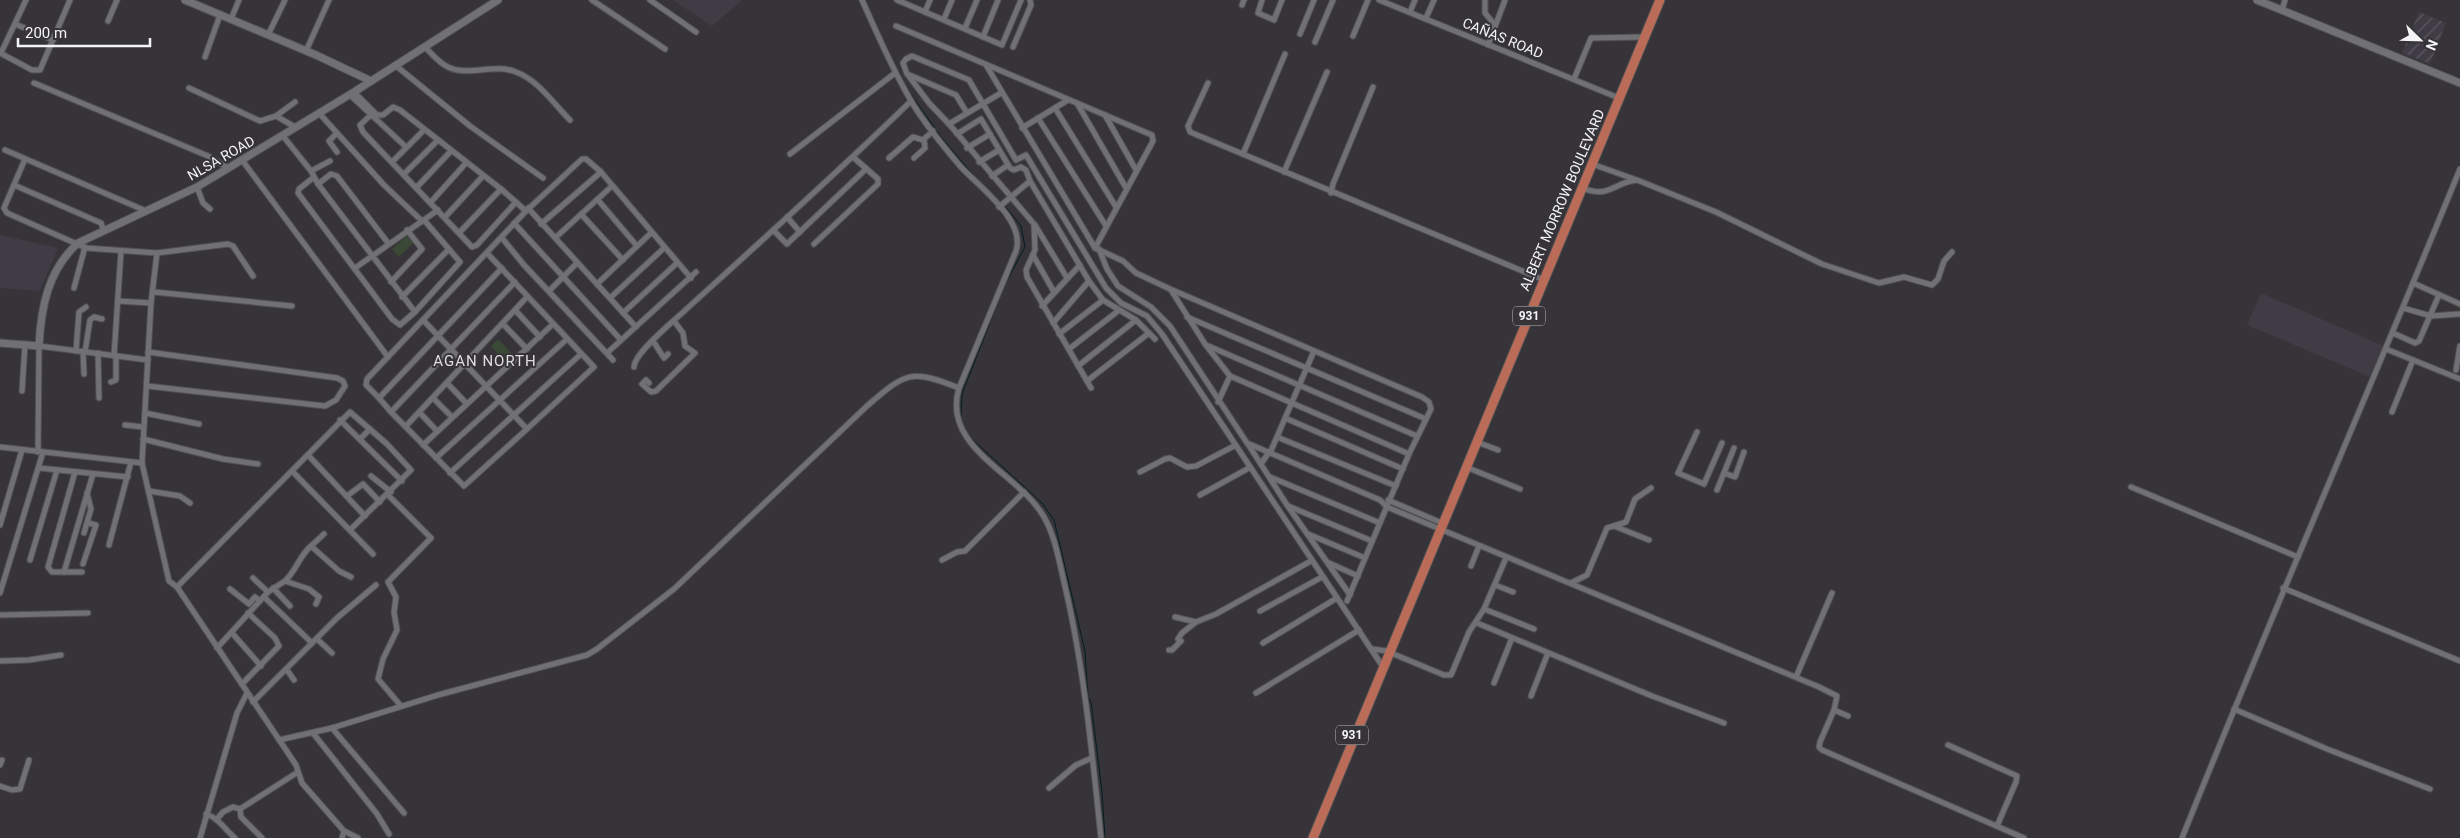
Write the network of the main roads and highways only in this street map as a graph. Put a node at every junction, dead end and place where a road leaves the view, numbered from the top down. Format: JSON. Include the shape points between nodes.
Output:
{"nodes":[{"id":1,"x":185,"y":0,"type":"edge"},
{"id":2,"x":498,"y":0,"type":"edge"},
{"id":3,"x":1660,"y":0,"type":"edge"},
{"id":4,"x":2257,"y":0,"type":"edge"},
{"id":5,"x":196,"y":2,"type":"edge"},
{"id":6,"x":2271,"y":3,"type":"edge"},
{"id":7,"x":371,"y":81,"type":"junction"},
{"id":8,"x":2460,"y":83,"type":"edge"},
{"id":9,"x":0,"y":343,"type":"edge"},
{"id":10,"x":1389,"y":652,"type":"junction"},
{"id":11,"x":1308,"y":838,"type":"edge"},
{"id":12,"x":1313,"y":838,"type":"edge"}],
"edges":[{"from":1,"to":5,"type":"main road"},
{"from":2,"to":7,"type":"main road","name":"NLSA ROAD"},
{"from":3,"to":10,"type":"highway","name":"ALBERT MORROW BOULEVARD","number":"931"},
{"from":4,"to":6,"type":"main road"},
{"from":5,"to":7,"type":"main road"},
{"from":6,"to":8,"type":"main road"},
{"from":7,"to":9,"type":"main road","name":"NLSA ROAD","via":[[197,187],[104,231],[63,258],[51,279],[43,305],[39,346]]},
{"from":10,"to":11,"type":"highway","name":"ALBERT MORROW BOULEVARD","number":"931","via":[[1381,664]]},
{"from":10,"to":12,"type":"highway","name":"ALBERT MORROW BOULEVARD","number":"931"}]}
